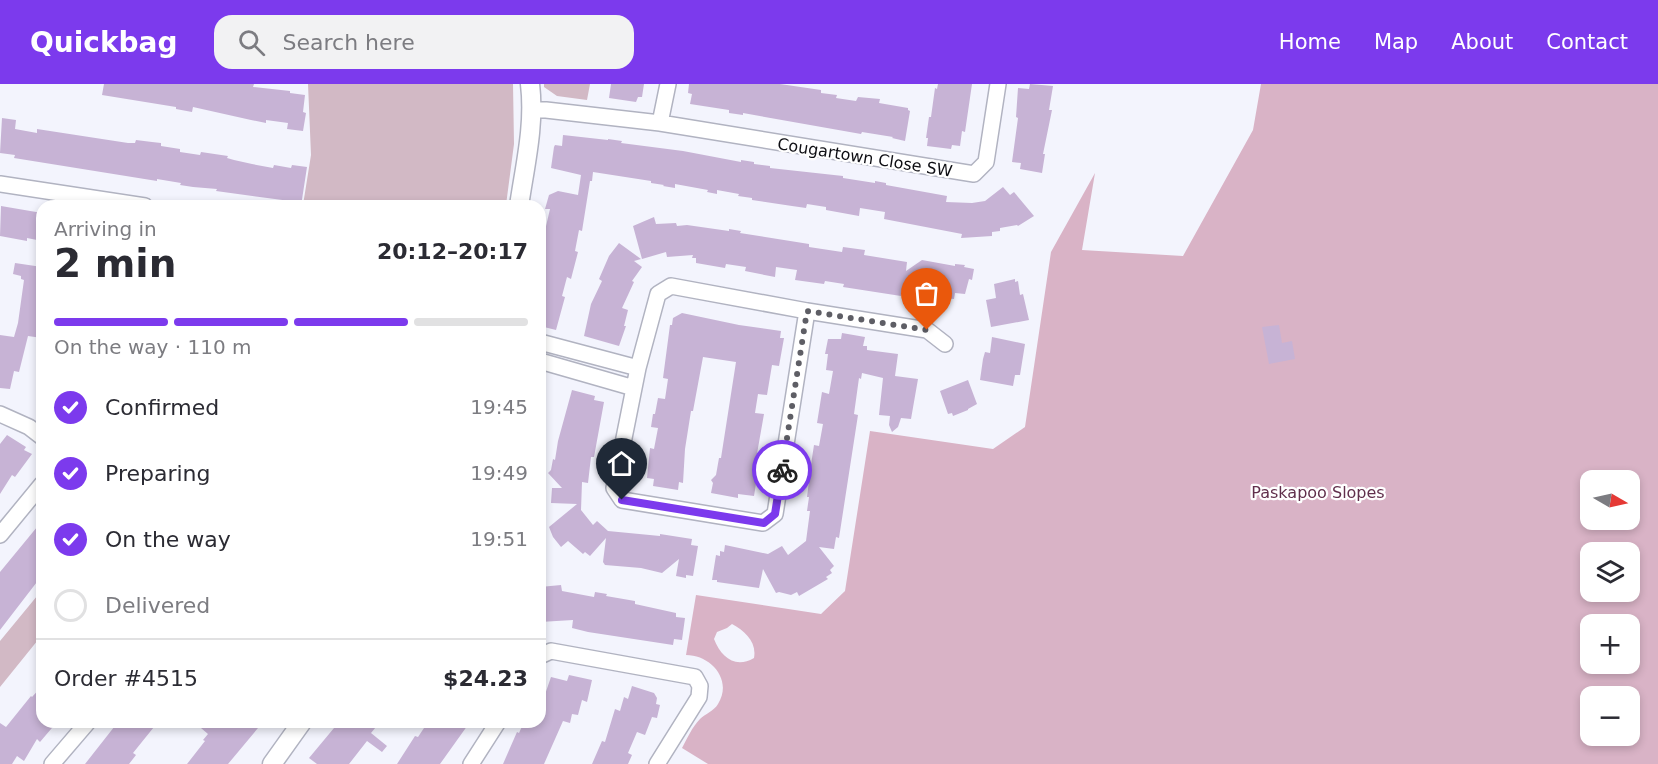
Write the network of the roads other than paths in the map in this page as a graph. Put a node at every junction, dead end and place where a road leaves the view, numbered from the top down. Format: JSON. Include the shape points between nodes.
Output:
{"nodes":[{"id":1,"x":530,"y":84,"type":"edge"},
{"id":2,"x":668,"y":84,"type":"edge"},
{"id":3,"x":998,"y":84,"type":"edge"},
{"id":4,"x":532,"y":110,"type":"junction"},
{"id":5,"x":660,"y":123,"type":"junction"},
{"id":6,"x":0,"y":184,"type":"edge"},
{"id":7,"x":105,"y":200,"type":"edge"},
{"id":8,"x":520,"y":200,"type":"edge"},
{"id":9,"x":807,"y":311,"type":"junction"},
{"id":10,"x":546,"y":344,"type":"edge"},
{"id":11,"x":945,"y":344,"type":"dead end"},
{"id":12,"x":546,"y":363,"type":"edge"},
{"id":13,"x":638,"y":368,"type":"junction"},
{"id":14,"x":634,"y":388,"type":"junction"},
{"id":15,"x":0,"y":414,"type":"edge"},
{"id":16,"x":36,"y":433,"type":"edge"},
{"id":17,"x":36,"y":491,"type":"edge"},
{"id":18,"x":0,"y":535,"type":"edge"},
{"id":19,"x":546,"y":653,"type":"edge"},
{"id":20,"x":83,"y":728,"type":"edge"},
{"id":21,"x":298,"y":728,"type":"edge"},
{"id":22,"x":494,"y":728,"type":"edge"},
{"id":23,"x":52,"y":764,"type":"edge"},
{"id":24,"x":272,"y":764,"type":"edge"},
{"id":25,"x":471,"y":764,"type":"edge"},
{"id":26,"x":657,"y":764,"type":"edge"}],
"edges":[{"from":1,"to":4,"type":"street"},
{"from":2,"to":5,"type":"street"},
{"from":3,"to":5,"type":"street","name":"Cougartown Close SW","via":[[986,162],[974,174]]},
{"from":4,"to":5,"type":"street","name":"Cougartown Close SW"},
{"from":4,"to":8,"type":"street"},
{"from":6,"to":7,"type":"street"},
{"from":9,"to":11,"type":"street","via":[[927,330]]},
{"from":9,"to":13,"type":"street","via":[[671,286],[658,294]]},
{"from":9,"to":14,"type":"street","via":[[775,514],[764,523],[622,500],[614,488]]},
{"from":10,"to":13,"type":"street"},
{"from":12,"to":14,"type":"street"},
{"from":13,"to":14,"type":"street"},
{"from":15,"to":16,"type":"street"},
{"from":17,"to":18,"type":"street"},
{"from":19,"to":26,"type":"street","via":[[551,651],[696,677],[699,697]]},
{"from":20,"to":23,"type":"street"},
{"from":21,"to":24,"type":"street"},
{"from":22,"to":25,"type":"street"}]}
